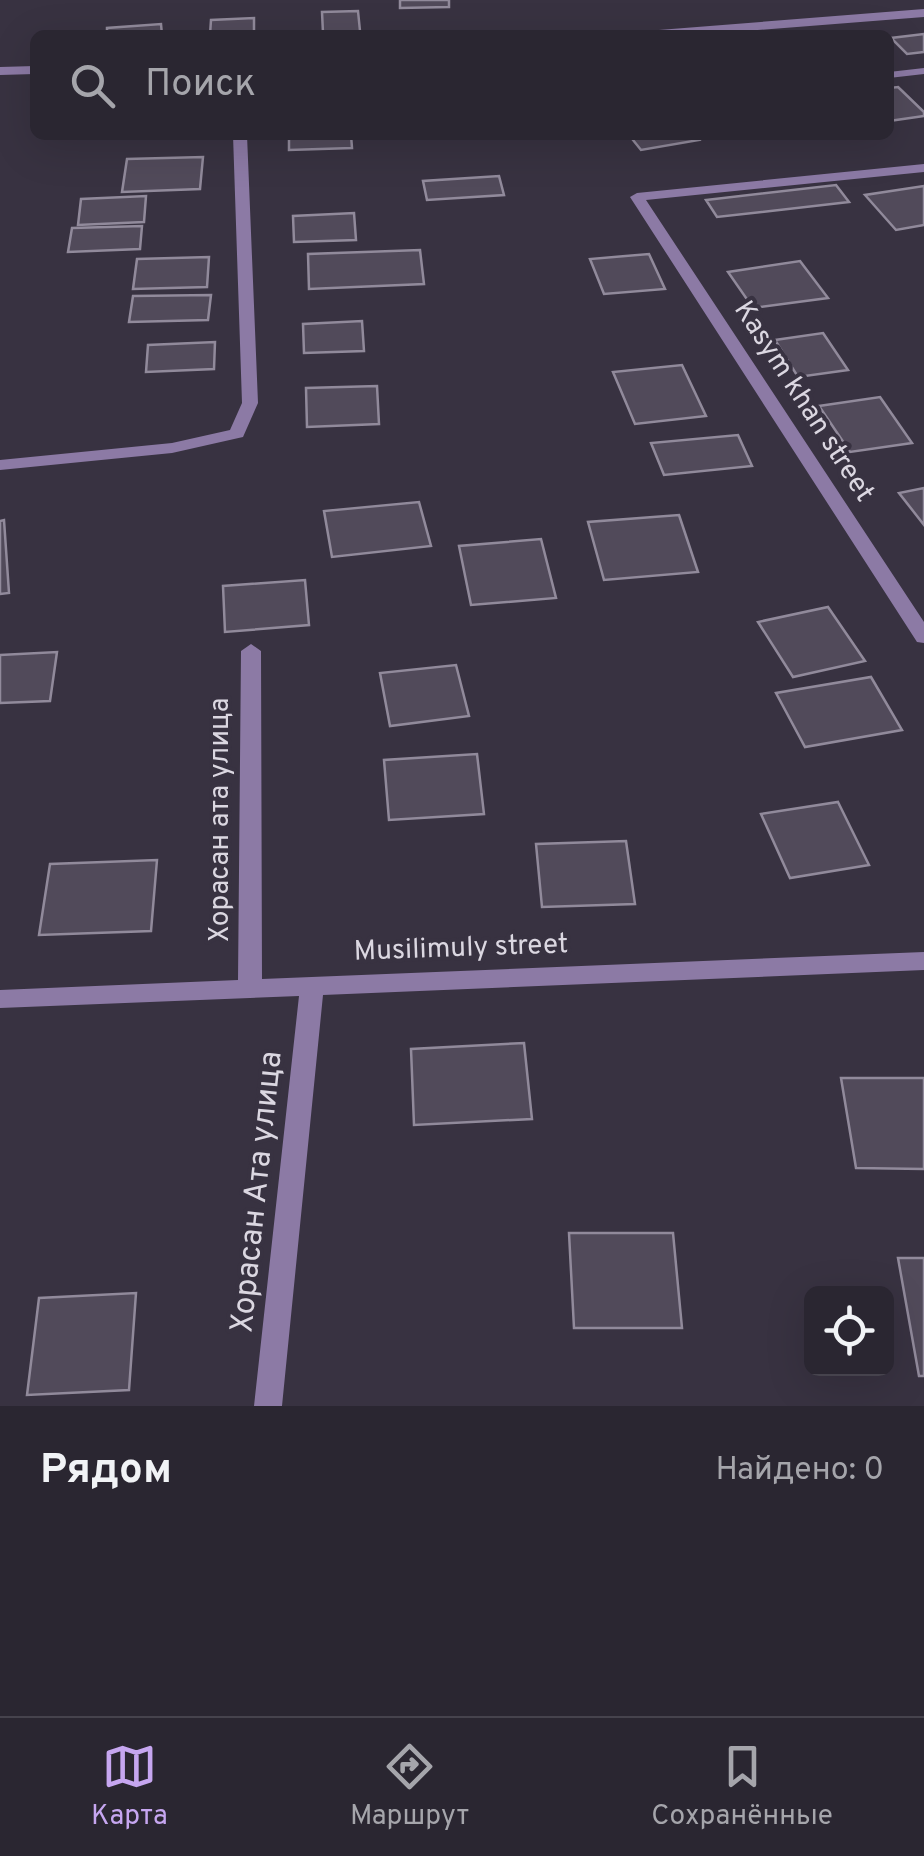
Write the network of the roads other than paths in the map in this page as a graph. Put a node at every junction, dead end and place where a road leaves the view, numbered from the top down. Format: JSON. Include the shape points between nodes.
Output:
{"nodes":[{"id":1,"x":924,"y":13,"type":"edge"},
{"id":2,"x":709,"y":30,"type":"edge"},
{"id":3,"x":30,"y":70,"type":"edge"},
{"id":4,"x":0,"y":71,"type":"edge"},
{"id":5,"x":924,"y":71,"type":"edge"},
{"id":6,"x":894,"y":74,"type":"edge"},
{"id":7,"x":240,"y":140,"type":"edge"},
{"id":8,"x":924,"y":168,"type":"edge"},
{"id":9,"x":0,"y":466,"type":"edge"},
{"id":10,"x":924,"y":638,"type":"edge"},
{"id":11,"x":251,"y":650,"type":"dead end"},
{"id":12,"x":924,"y":961,"type":"edge"},
{"id":13,"x":312,"y":985,"type":"junction"},
{"id":14,"x":250,"y":989,"type":"junction"},
{"id":15,"x":0,"y":999,"type":"edge"},
{"id":16,"x":268,"y":1406,"type":"edge"}],
"edges":[{"from":1,"to":2,"type":"street"},
{"from":3,"to":4,"type":"street"},
{"from":5,"to":6,"type":"lane"},
{"from":7,"to":9,"type":"street","via":[[250,402],[236,432],[172,448]]},
{"from":8,"to":10,"type":"street","name":"Kasym khan street","via":[[637,197]]},
{"from":11,"to":14,"type":"street","name":"Хорасан ата улица"},
{"from":12,"to":13,"type":"street","name":"Musilimuly street"},
{"from":13,"to":14,"type":"street","name":"Musilimuly street"},
{"from":13,"to":16,"type":"street","name":"Хорасан Ата улица"},
{"from":14,"to":15,"type":"street","name":"Musilimuly street"}]}
